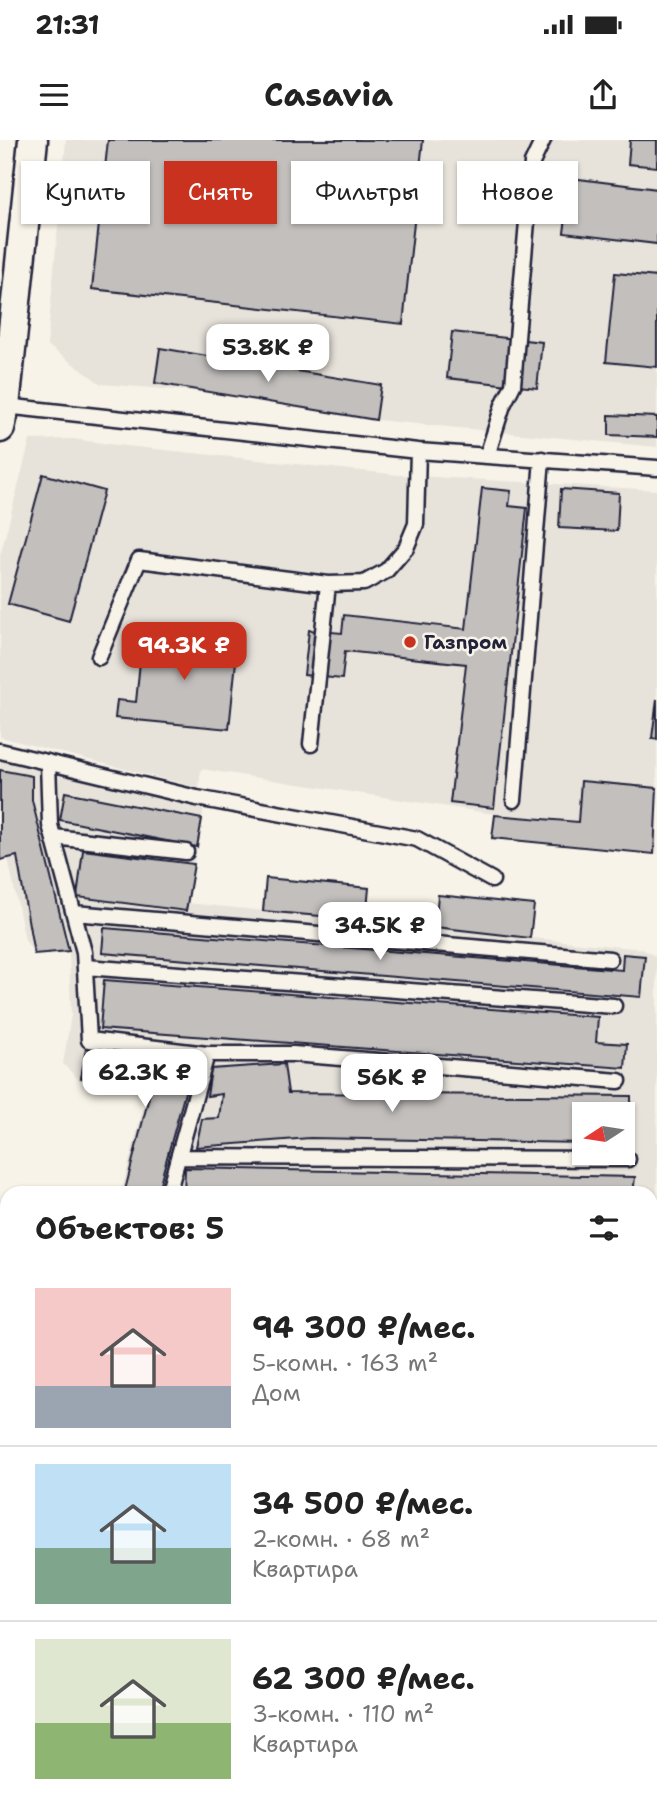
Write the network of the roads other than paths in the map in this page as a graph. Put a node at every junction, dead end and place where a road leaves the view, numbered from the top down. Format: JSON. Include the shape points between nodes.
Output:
{"nodes":[{"id":1,"x":33,"y":140,"type":"edge"},
{"id":2,"x":543,"y":140,"type":"edge"},
{"id":3,"x":3,"y":417,"type":"edge"},
{"id":4,"x":418,"y":451,"type":"junction"},
{"id":5,"x":487,"y":456,"type":"junction"},
{"id":6,"x":542,"y":459,"type":"junction"},
{"id":7,"x":657,"y":468,"type":"edge"},
{"id":8,"x":328,"y":584,"type":"junction"},
{"id":9,"x":99,"y":657,"type":"dead end"},
{"id":10,"x":311,"y":744,"type":"dead end"},
{"id":11,"x":0,"y":751,"type":"edge"},
{"id":12,"x":48,"y":762,"type":"junction"},
{"id":13,"x":514,"y":800,"type":"dead end"},
{"id":14,"x":54,"y":837,"type":"junction"},
{"id":15,"x":186,"y":852,"type":"dead end"},
{"id":16,"x":492,"y":880,"type":"dead end"},
{"id":17,"x":74,"y":913,"type":"junction"},
{"id":18,"x":610,"y":959,"type":"dead end"},
{"id":19,"x":85,"y":967,"type":"junction"},
{"id":20,"x":614,"y":1006,"type":"dead end"},
{"id":21,"x":207,"y":1054,"type":"junction"},
{"id":22,"x":619,"y":1081,"type":"dead end"},
{"id":23,"x":178,"y":1157,"type":"junction"},
{"id":24,"x":572,"y":1159,"type":"edge"},
{"id":25,"x":170,"y":1186,"type":"edge"}],
"edges":[{"from":1,"to":3,"type":"street"},
{"from":2,"to":5,"type":"lane","via":[[532,163],[513,385]]},
{"from":3,"to":4,"type":"lane"},
{"from":4,"to":5,"type":"lane"},
{"from":4,"to":8,"type":"lane","via":[[416,524],[406,548],[386,571],[364,583]]},
{"from":5,"to":6,"type":"lane"},
{"from":6,"to":7,"type":"lane"},
{"from":6,"to":13,"type":"lane"},
{"from":8,"to":9,"type":"lane","via":[[139,560]]},
{"from":8,"to":10,"type":"lane"},
{"from":11,"to":12,"type":"lane"},
{"from":12,"to":14,"type":"lane"},
{"from":12,"to":16,"type":"lane","via":[[197,798],[417,839]]},
{"from":14,"to":15,"type":"lane"},
{"from":14,"to":17,"type":"lane"},
{"from":17,"to":18,"type":"lane"},
{"from":17,"to":19,"type":"lane"},
{"from":19,"to":20,"type":"lane"},
{"from":19,"to":21,"type":"lane","via":[[89,1040]]},
{"from":21,"to":22,"type":"lane","via":[[293,1054]]},
{"from":21,"to":23,"type":"lane"},
{"from":23,"to":24,"type":"lane"},
{"from":23,"to":25,"type":"lane"}]}
